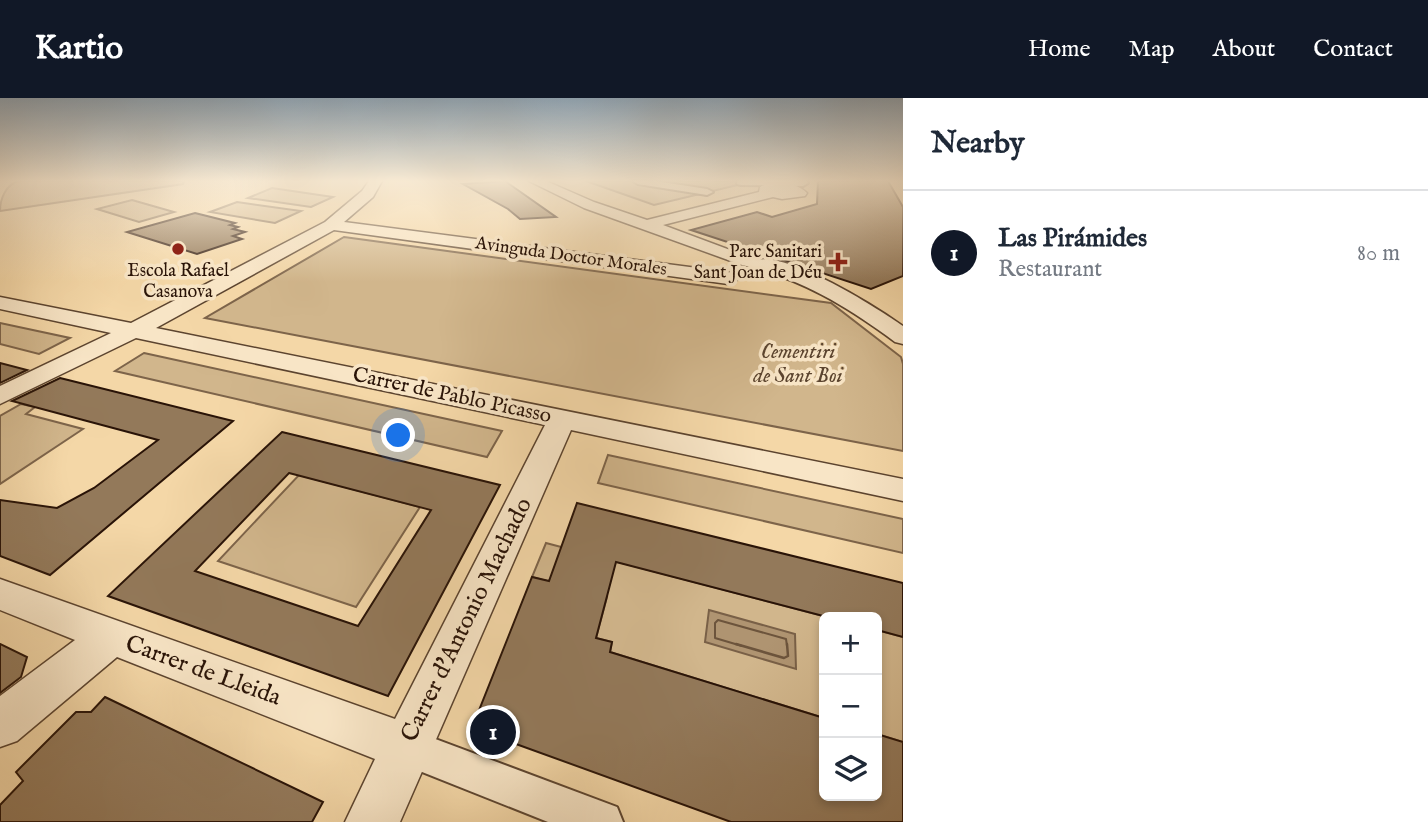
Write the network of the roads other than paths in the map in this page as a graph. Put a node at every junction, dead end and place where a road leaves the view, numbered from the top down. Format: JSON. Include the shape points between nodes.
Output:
{"nodes":[{"id":1,"x":343,"y":215,"type":"edge"},
{"id":2,"x":617,"y":215,"type":"edge"},
{"id":3,"x":686,"y":215,"type":"edge"},
{"id":4,"x":331,"y":225,"type":"junction"},
{"id":5,"x":645,"y":225,"type":"junction"},
{"id":6,"x":704,"y":245,"type":"junction"},
{"id":7,"x":756,"y":262,"type":"junction"},
{"id":8,"x":724,"y":269,"type":"junction"},
{"id":9,"x":0,"y":303,"type":"edge"},
{"id":10,"x":135,"y":330,"type":"junction"},
{"id":11,"x":903,"y":337,"type":"edge"},
{"id":12,"x":0,"y":396,"type":"edge"},
{"id":13,"x":562,"y":419,"type":"junction"},
{"id":14,"x":903,"y":490,"type":"edge"},
{"id":15,"x":0,"y":594,"type":"edge"},
{"id":16,"x":111,"y":637,"type":"junction"},
{"id":17,"x":0,"y":725,"type":"edge"},
{"id":18,"x":406,"y":747,"type":"junction"},
{"id":19,"x":372,"y":822,"type":"edge"},
{"id":20,"x":602,"y":822,"type":"edge"}],
"edges":[{"from":1,"to":4,"type":"street"},
{"from":2,"to":5,"type":"street"},
{"from":3,"to":5,"type":"street"},
{"from":4,"to":8,"type":"street","name":"Avinguda Doctor Morales"},
{"from":4,"to":10,"type":"street"},
{"from":5,"to":6,"type":"street"},
{"from":6,"to":7,"type":"street"},
{"from":6,"to":8,"type":"street"},
{"from":7,"to":8,"type":"street"},
{"from":7,"to":8,"type":"street","via":[[773,271],[772,277],[759,281]]},
{"from":7,"to":11,"type":"street","via":[[849,298]]},
{"from":9,"to":10,"type":"street","name":"Carrer de Pablo Picasso"},
{"from":10,"to":12,"type":"street"},
{"from":10,"to":13,"type":"street","name":"Carrer de Pablo Picasso"},
{"from":13,"to":14,"type":"street","name":"Carrer de Pablo Picasso"},
{"from":13,"to":18,"type":"street","name":"Carrer d'Antonio Machado"},
{"from":15,"to":16,"type":"street","name":"Carrer de Lleida"},
{"from":16,"to":17,"type":"street"},
{"from":16,"to":18,"type":"street","name":"Carrer de Lleida"},
{"from":18,"to":19,"type":"street","name":"Carrer d'Antonio Machado"},
{"from":18,"to":20,"type":"street"}]}
